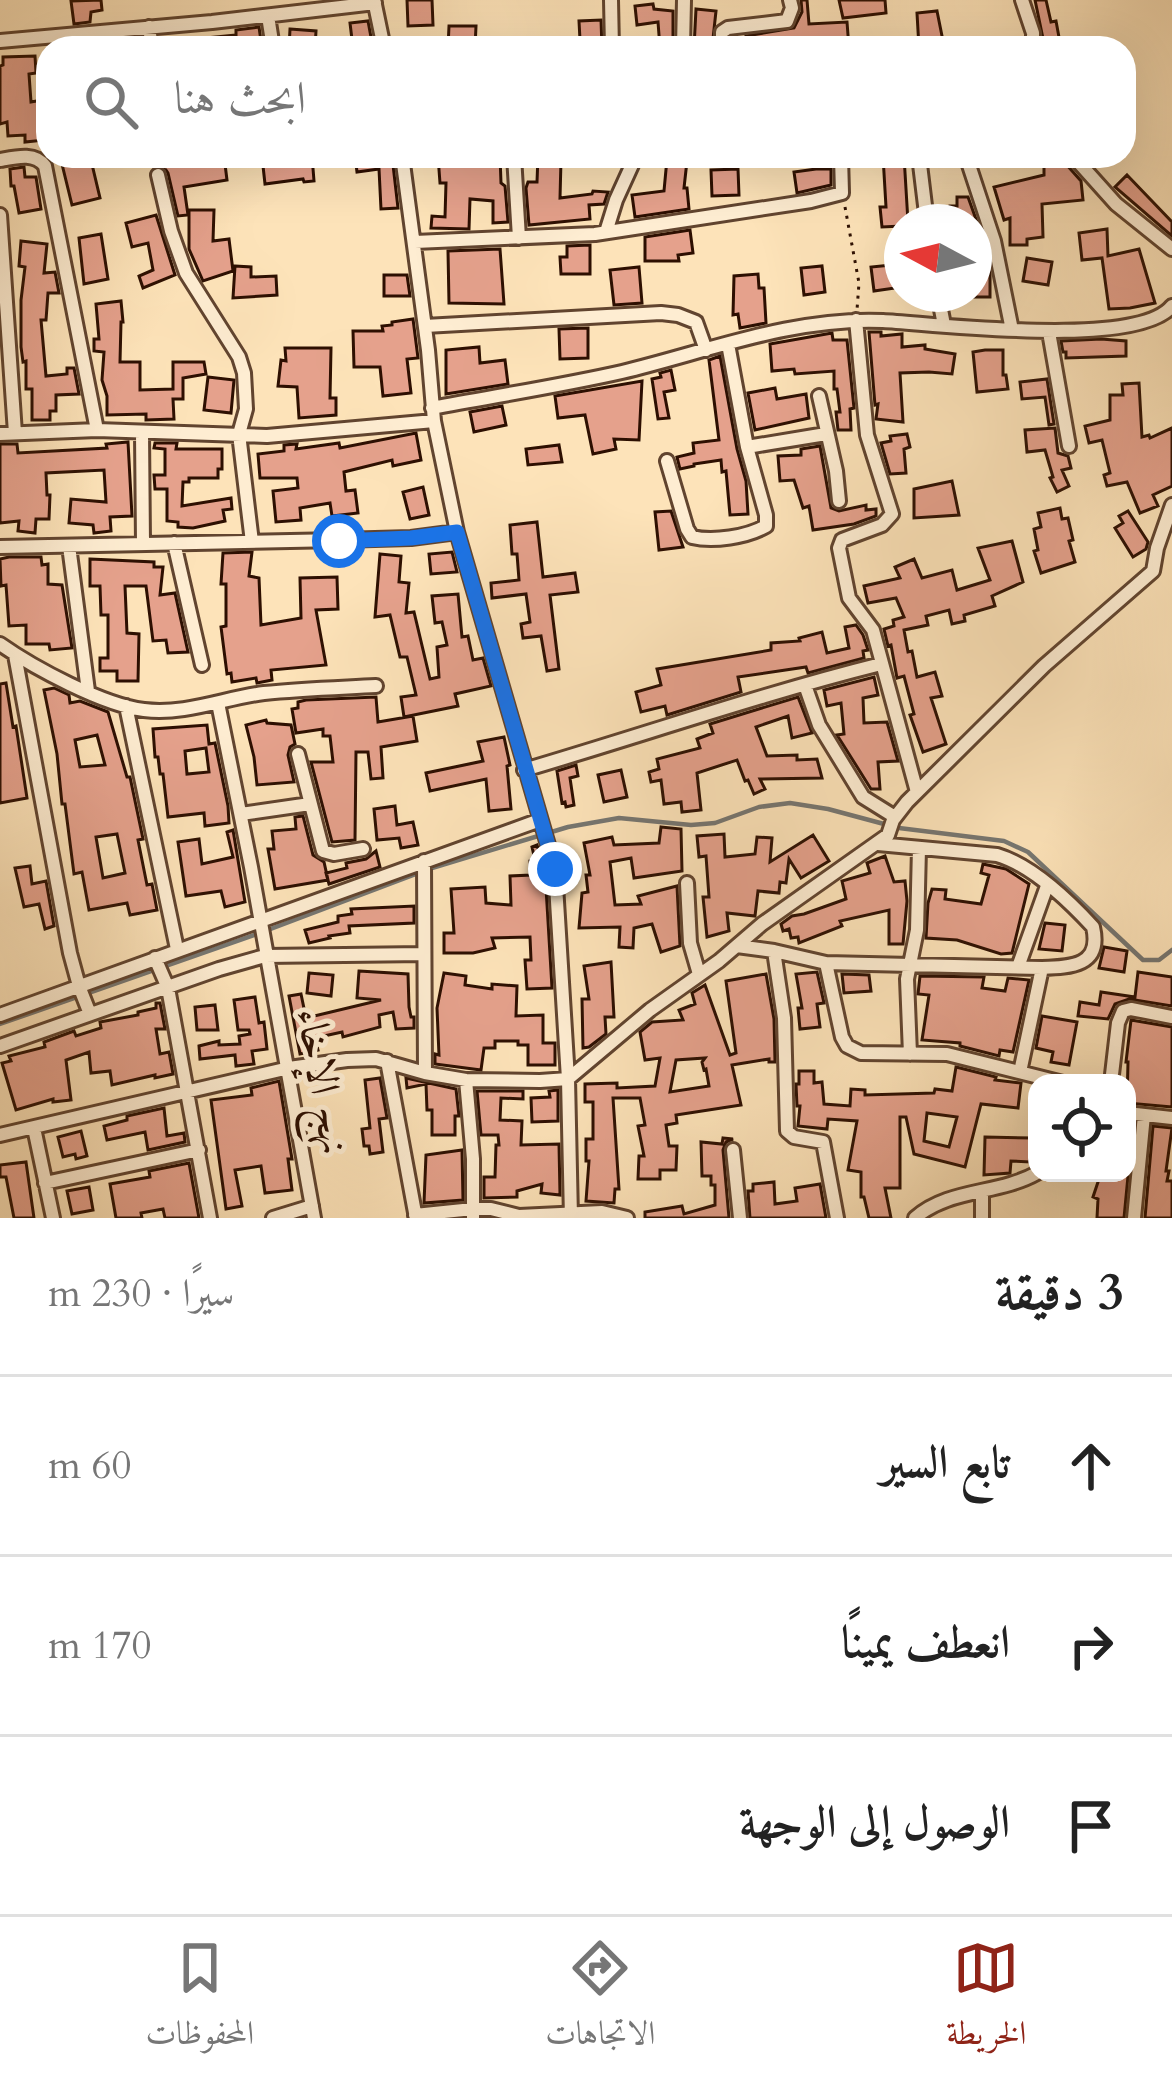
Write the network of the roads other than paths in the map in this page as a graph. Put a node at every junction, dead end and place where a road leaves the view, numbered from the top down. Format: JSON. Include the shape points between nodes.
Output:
{"nodes":[{"id":1,"x":610,"y":0,"type":"edge"},
{"id":2,"x":684,"y":0,"type":"edge"},
{"id":3,"x":790,"y":0,"type":"edge"},
{"id":4,"x":1022,"y":0,"type":"edge"},
{"id":5,"x":375,"y":2,"type":"edge"},
{"id":6,"x":268,"y":16,"type":"junction"},
{"id":7,"x":149,"y":27,"type":"junction"},
{"id":8,"x":53,"y":36,"type":"edge"},
{"id":9,"x":150,"y":36,"type":"edge"},
{"id":10,"x":271,"y":36,"type":"edge"},
{"id":11,"x":382,"y":36,"type":"edge"},
{"id":12,"x":612,"y":36,"type":"edge"},
{"id":13,"x":683,"y":36,"type":"edge"},
{"id":14,"x":722,"y":36,"type":"edge"},
{"id":15,"x":1034,"y":36,"type":"edge"},
{"id":16,"x":36,"y":38,"type":"edge"},
{"id":17,"x":0,"y":41,"type":"edge"},
{"id":18,"x":36,"y":158,"type":"edge"},
{"id":19,"x":0,"y":160,"type":"edge"},
{"id":20,"x":45,"y":168,"type":"edge"},
{"id":21,"x":404,"y":168,"type":"edge"},
{"id":22,"x":515,"y":168,"type":"edge"},
{"id":23,"x":631,"y":168,"type":"edge"},
{"id":24,"x":841,"y":168,"type":"edge"},
{"id":25,"x":920,"y":168,"type":"edge"},
{"id":26,"x":970,"y":168,"type":"edge"},
{"id":27,"x":1084,"y":168,"type":"edge"},
{"id":28,"x":158,"y":175,"type":"dead end"},
{"id":29,"x":924,"y":204,"type":"edge"},
{"id":30,"x":0,"y":215,"type":"edge"},
{"id":31,"x":606,"y":232,"type":"junction"},
{"id":32,"x":519,"y":238,"type":"junction"},
{"id":33,"x":415,"y":242,"type":"junction"},
{"id":34,"x":1172,"y":249,"type":"edge"},
{"id":35,"x":941,"y":312,"type":"edge"},
{"id":36,"x":1171,"y":315,"type":"edge"},
{"id":37,"x":856,"y":320,"type":"junction"},
{"id":38,"x":944,"y":325,"type":"junction"},
{"id":39,"x":425,"y":326,"type":"junction"},
{"id":40,"x":1012,"y":330,"type":"junction"},
{"id":41,"x":1049,"y":332,"type":"junction"},
{"id":42,"x":728,"y":344,"type":"junction"},
{"id":43,"x":706,"y":350,"type":"junction"},
{"id":44,"x":819,"y":396,"type":"dead end"},
{"id":45,"x":433,"y":414,"type":"junction"},
{"id":46,"x":97,"y":430,"type":"junction"},
{"id":47,"x":142,"y":433,"type":"junction"},
{"id":48,"x":8,"y":434,"type":"edge"},
{"id":49,"x":239,"y":434,"type":"junction"},
{"id":50,"x":826,"y":434,"type":"junction"},
{"id":51,"x":1069,"y":446,"type":"dead end"},
{"id":52,"x":747,"y":447,"type":"junction"},
{"id":53,"x":668,"y":461,"type":"dead end"},
{"id":54,"x":839,"y":501,"type":"dead end"},
{"id":55,"x":1172,"y":505,"type":"edge"},
{"id":56,"x":457,"y":532,"type":"junction"},
{"id":57,"x":252,"y":542,"type":"junction"},
{"id":58,"x":143,"y":543,"type":"junction"},
{"id":59,"x":174,"y":543,"type":"junction"},
{"id":60,"x":69,"y":546,"type":"junction"},
{"id":61,"x":0,"y":547,"type":"edge"},
{"id":62,"x":1172,"y":556,"type":"edge"},
{"id":63,"x":1153,"y":571,"type":"junction"},
{"id":64,"x":0,"y":644,"type":"edge"},
{"id":65,"x":15,"y":655,"type":"junction"},
{"id":66,"x":202,"y":664,"type":"dead end"},
{"id":67,"x":881,"y":664,"type":"junction"},
{"id":68,"x":376,"y":686,"type":"dead end"},
{"id":69,"x":806,"y":686,"type":"junction"},
{"id":70,"x":88,"y":691,"type":"junction"},
{"id":71,"x":218,"y":703,"type":"junction"},
{"id":72,"x":126,"y":706,"type":"junction"},
{"id":73,"x":298,"y":754,"type":"dead end"},
{"id":74,"x":524,"y":770,"type":"junction"},
{"id":75,"x":917,"y":792,"type":"junction"},
{"id":76,"x":310,"y":804,"type":"junction"},
{"id":77,"x":241,"y":814,"type":"junction"},
{"id":78,"x":894,"y":818,"type":"junction"},
{"id":79,"x":540,"y":820,"type":"junction"},
{"id":80,"x":882,"y":839,"type":"junction"},
{"id":81,"x":364,"y":848,"type":"dead end"},
{"id":82,"x":919,"y":848,"type":"junction"},
{"id":83,"x":424,"y":861,"type":"junction"},
{"id":84,"x":687,"y":883,"type":"dead end"},
{"id":85,"x":1047,"y":886,"type":"junction"},
{"id":86,"x":260,"y":921,"type":"junction"},
{"id":87,"x":737,"y":946,"type":"junction"},
{"id":88,"x":177,"y":950,"type":"junction"},
{"id":89,"x":774,"y":951,"type":"junction"},
{"id":90,"x":424,"y":954,"type":"junction"},
{"id":91,"x":266,"y":956,"type":"junction"},
{"id":92,"x":155,"y":958,"type":"junction"},
{"id":93,"x":826,"y":963,"type":"junction"},
{"id":94,"x":909,"y":963,"type":"junction"},
{"id":95,"x":1018,"y":967,"type":"junction"},
{"id":96,"x":1042,"y":968,"type":"junction"},
{"id":97,"x":699,"y":974,"type":"junction"},
{"id":98,"x":79,"y":986,"type":"junction"},
{"id":99,"x":168,"y":988,"type":"junction"},
{"id":100,"x":90,"y":1014,"type":"junction"},
{"id":101,"x":0,"y":1015,"type":"edge"},
{"id":102,"x":1172,"y":1016,"type":"edge"},
{"id":103,"x":0,"y":1046,"type":"edge"},
{"id":104,"x":910,"y":1054,"type":"junction"},
{"id":105,"x":387,"y":1061,"type":"junction"},
{"id":106,"x":289,"y":1069,"type":"junction"},
{"id":107,"x":1020,"y":1072,"type":"junction"},
{"id":108,"x":424,"y":1073,"type":"junction"},
{"id":109,"x":1028,"y":1074,"type":"edge"},
{"id":110,"x":1112,"y":1074,"type":"edge"},
{"id":111,"x":466,"y":1079,"type":"junction"},
{"id":112,"x":568,"y":1079,"type":"junction"},
{"id":113,"x":188,"y":1093,"type":"junction"},
{"id":114,"x":1136,"y":1114,"type":"edge"},
{"id":115,"x":1144,"y":1115,"type":"junction"},
{"id":116,"x":1172,"y":1118,"type":"edge"},
{"id":117,"x":34,"y":1128,"type":"junction"},
{"id":118,"x":0,"y":1135,"type":"edge"},
{"id":119,"x":199,"y":1150,"type":"junction"},
{"id":120,"x":733,"y":1150,"type":"dead end"},
{"id":121,"x":1028,"y":1178,"type":"edge"},
{"id":122,"x":45,"y":1183,"type":"junction"},
{"id":123,"x":982,"y":1191,"type":"junction"},
{"id":124,"x":941,"y":1201,"type":"junction"},
{"id":125,"x":313,"y":1212,"type":"edge"},
{"id":126,"x":473,"y":1213,"type":"edge"},
{"id":127,"x":571,"y":1216,"type":"edge"},
{"id":128,"x":416,"y":1217,"type":"edge"},
{"id":129,"x":52,"y":1218,"type":"edge"},
{"id":130,"x":210,"y":1218,"type":"edge"},
{"id":131,"x":273,"y":1218,"type":"edge"},
{"id":132,"x":627,"y":1218,"type":"edge"},
{"id":133,"x":740,"y":1218,"type":"edge"},
{"id":134,"x":837,"y":1218,"type":"edge"},
{"id":135,"x":914,"y":1218,"type":"edge"},
{"id":136,"x":945,"y":1218,"type":"edge"},
{"id":137,"x":982,"y":1218,"type":"edge"},
{"id":138,"x":1134,"y":1218,"type":"edge"}],
"edges":[{"from":1,"to":12,"type":"street"},
{"from":2,"to":13,"type":"street"},
{"from":3,"to":14,"type":"street","via":[[788,22],[728,28]]},
{"from":4,"to":15,"type":"street"},
{"from":5,"to":6,"type":"street"},
{"from":5,"to":11,"type":"street"},
{"from":6,"to":7,"type":"street"},
{"from":6,"to":10,"type":"street"},
{"from":7,"to":8,"type":"street"},
{"from":7,"to":9,"type":"street"},
{"from":16,"to":17,"type":"street"},
{"from":18,"to":19,"type":"street"},
{"from":20,"to":46,"type":"street"},
{"from":21,"to":33,"type":"street"},
{"from":22,"to":32,"type":"street"},
{"from":23,"to":31,"type":"street"},
{"from":24,"to":31,"type":"street","via":[[842,193]]},
{"from":25,"to":29,"type":"street"},
{"from":26,"to":40,"type":"street"},
{"from":27,"to":34,"type":"street"},
{"from":28,"to":49,"type":"street","via":[[186,273],[239,357],[246,409]]},
{"from":30,"to":48,"type":"street"},
{"from":31,"to":32,"type":"street"},
{"from":32,"to":33,"type":"street"},
{"from":33,"to":39,"type":"street"},
{"from":35,"to":38,"type":"street"},
{"from":36,"to":41,"type":"street"},
{"from":37,"to":38,"type":"street"},
{"from":37,"to":42,"type":"street"},
{"from":37,"to":67,"type":"street","via":[[867,435],[892,514],[839,548],[849,598],[869,622]]},
{"from":38,"to":40,"type":"street"},
{"from":39,"to":43,"type":"street","via":[[661,313],[696,322]]},
{"from":39,"to":45,"type":"street"},
{"from":40,"to":41,"type":"street"},
{"from":41,"to":51,"type":"street"},
{"from":42,"to":43,"type":"street"},
{"from":42,"to":52,"type":"street"},
{"from":43,"to":45,"type":"street"},
{"from":44,"to":50,"type":"street"},
{"from":45,"to":49,"type":"street","via":[[314,434]]},
{"from":45,"to":56,"type":"street"},
{"from":46,"to":47,"type":"street"},
{"from":46,"to":48,"type":"street"},
{"from":47,"to":49,"type":"street"},
{"from":47,"to":58,"type":"street"},
{"from":49,"to":57,"type":"street"},
{"from":50,"to":52,"type":"street"},
{"from":50,"to":54,"type":"street"},
{"from":52,"to":53,"type":"street","via":[[766,521],[749,533],[692,537]]},
{"from":55,"to":63,"type":"street"},
{"from":56,"to":57,"type":"street"},
{"from":56,"to":74,"type":"street"},
{"from":57,"to":59,"type":"street"},
{"from":58,"to":59,"type":"street"},
{"from":58,"to":60,"type":"street"},
{"from":59,"to":66,"type":"street"},
{"from":60,"to":61,"type":"street"},
{"from":60,"to":70,"type":"street"},
{"from":62,"to":63,"type":"street"},
{"from":63,"to":75,"type":"street"},
{"from":64,"to":65,"type":"street"},
{"from":65,"to":70,"type":"street"},
{"from":65,"to":98,"type":"street"},
{"from":67,"to":69,"type":"street"},
{"from":67,"to":75,"type":"street"},
{"from":68,"to":71,"type":"street"},
{"from":69,"to":74,"type":"street"},
{"from":69,"to":78,"type":"street","via":[[819,725],[863,797]]},
{"from":70,"to":72,"type":"street"},
{"from":71,"to":72,"type":"street","via":[[165,711]]},
{"from":71,"to":77,"type":"street","name":"نهج الإخاء"},
{"from":72,"to":88,"type":"street"},
{"from":73,"to":76,"type":"street"},
{"from":74,"to":79,"type":"street"},
{"from":75,"to":78,"type":"street"},
{"from":76,"to":77,"type":"street"},
{"from":76,"to":81,"type":"street","via":[[325,853]]},
{"from":77,"to":86,"type":"street","name":"نهج الإخاء"},
{"from":78,"to":80,"type":"street"},
{"from":79,"to":83,"type":"street"},
{"from":79,"to":112,"type":"street","via":[[559,900]]},
{"from":80,"to":82,"type":"street"},
{"from":80,"to":87,"type":"street"},
{"from":82,"to":85,"type":"street","via":[[997,855]]},
{"from":82,"to":94,"type":"street"},
{"from":83,"to":86,"type":"street"},
{"from":83,"to":90,"type":"street"},
{"from":84,"to":97,"type":"street"},
{"from":85,"to":95,"type":"street"},
{"from":85,"to":96,"type":"street","via":[[1095,936],[1082,964]]},
{"from":86,"to":88,"type":"street"},
{"from":86,"to":91,"type":"street","name":"نهج الإخاء"},
{"from":87,"to":89,"type":"street"},
{"from":87,"to":97,"type":"street"},
{"from":88,"to":92,"type":"street"},
{"from":89,"to":93,"type":"street"},
{"from":89,"to":134,"type":"street","via":[[787,1131],[823,1142]]},
{"from":90,"to":91,"type":"street"},
{"from":90,"to":108,"type":"street"},
{"from":91,"to":99,"type":"street"},
{"from":91,"to":106,"type":"street","name":"نهج الإخاء"},
{"from":92,"to":98,"type":"street"},
{"from":92,"to":99,"type":"street"},
{"from":93,"to":94,"type":"street"},
{"from":93,"to":104,"type":"street","via":[[848,1046]]},
{"from":94,"to":95,"type":"street"},
{"from":94,"to":104,"type":"street"},
{"from":95,"to":96,"type":"street"},
{"from":96,"to":107,"type":"street"},
{"from":97,"to":112,"type":"street"},
{"from":98,"to":100,"type":"street"},
{"from":98,"to":101,"type":"street"},
{"from":99,"to":100,"type":"street"},
{"from":99,"to":113,"type":"street"},
{"from":100,"to":103,"type":"street"},
{"from":102,"to":110,"type":"street","via":[[1123,1011]]},
{"from":104,"to":107,"type":"street"},
{"from":105,"to":106,"type":"street"},
{"from":105,"to":108,"type":"street"},
{"from":105,"to":128,"type":"street"},
{"from":106,"to":113,"type":"street"},
{"from":106,"to":125,"type":"street","name":"نهج الإخاء"},
{"from":107,"to":109,"type":"street"},
{"from":108,"to":111,"type":"street"},
{"from":111,"to":112,"type":"street"},
{"from":111,"to":126,"type":"street"},
{"from":112,"to":127,"type":"street"},
{"from":113,"to":117,"type":"street"},
{"from":113,"to":119,"type":"street"},
{"from":114,"to":115,"type":"street"},
{"from":115,"to":116,"type":"street"},
{"from":115,"to":138,"type":"street"},
{"from":117,"to":118,"type":"street"},
{"from":117,"to":122,"type":"street"},
{"from":119,"to":122,"type":"street"},
{"from":119,"to":130,"type":"street"},
{"from":120,"to":133,"type":"street"},
{"from":121,"to":123,"type":"street"},
{"from":122,"to":129,"type":"street"},
{"from":123,"to":124,"type":"street"},
{"from":123,"to":137,"type":"street"},
{"from":124,"to":135,"type":"street"},
{"from":124,"to":136,"type":"street"},
{"from":125,"to":131,"type":"street"},
{"from":126,"to":127,"type":"street"},
{"from":126,"to":128,"type":"street"},
{"from":127,"to":132,"type":"street"}]}
